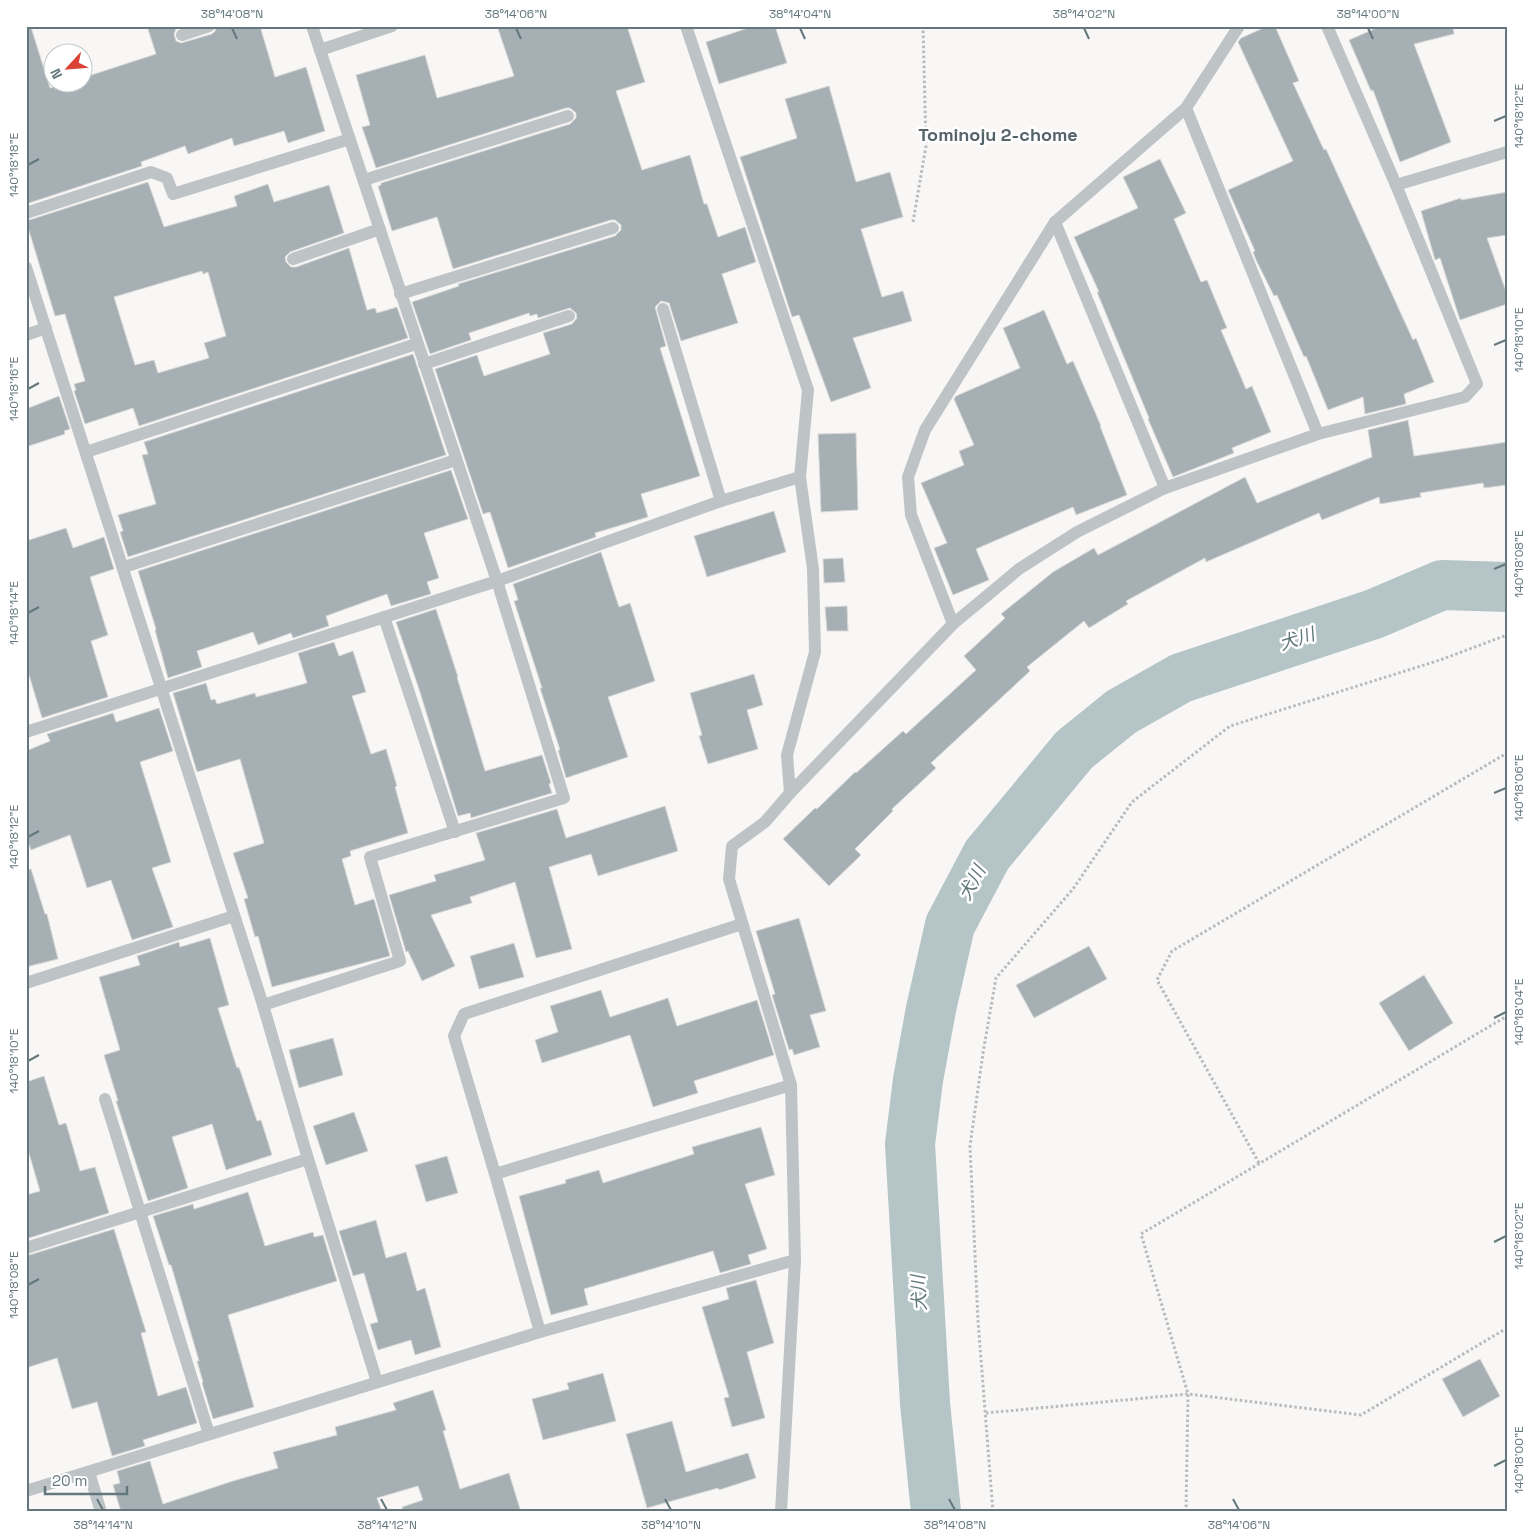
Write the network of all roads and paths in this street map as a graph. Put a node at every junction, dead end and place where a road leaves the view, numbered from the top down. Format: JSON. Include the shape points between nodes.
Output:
{"nodes":[{"id":1,"x":209,"y":26,"type":"edge"},
{"id":2,"x":312,"y":26,"type":"edge"},
{"id":3,"x":392,"y":26,"type":"edge"},
{"id":4,"x":686,"y":26,"type":"edge"},
{"id":5,"x":923,"y":26,"type":"edge"},
{"id":6,"x":1239,"y":26,"type":"edge"},
{"id":7,"x":1327,"y":26,"type":"edge"},
{"id":8,"x":182,"y":35,"type":"dead end"},
{"id":9,"x":320,"y":50,"type":"junction"},
{"id":10,"x":1186,"y":108,"type":"junction"},
{"id":11,"x":568,"y":116,"type":"dead end"},
{"id":12,"x":350,"y":139,"type":"junction"},
{"id":13,"x":1507,"y":152,"type":"edge"},
{"id":14,"x":364,"y":180,"type":"junction"},
{"id":15,"x":1396,"y":185,"type":"junction"},
{"id":16,"x":26,"y":213,"type":"edge"},
{"id":17,"x":913,"y":222,"type":"dead end"},
{"id":18,"x":1055,"y":222,"type":"junction"},
{"id":19,"x":613,"y":228,"type":"dead end"},
{"id":20,"x":380,"y":229,"type":"junction"},
{"id":21,"x":293,"y":259,"type":"dead end"},
{"id":22,"x":26,"y":267,"type":"edge"},
{"id":23,"x":400,"y":294,"type":"junction"},
{"id":24,"x":663,"y":309,"type":"dead end"},
{"id":25,"x":569,"y":316,"type":"dead end"},
{"id":26,"x":46,"y":328,"type":"junction"},
{"id":27,"x":26,"y":335,"type":"edge"},
{"id":28,"x":416,"y":344,"type":"junction"},
{"id":29,"x":424,"y":364,"type":"junction"},
{"id":30,"x":1318,"y":434,"type":"junction"},
{"id":31,"x":86,"y":452,"type":"junction"},
{"id":32,"x":456,"y":460,"type":"junction"},
{"id":33,"x":800,"y":477,"type":"junction"},
{"id":34,"x":1165,"y":488,"type":"junction"},
{"id":35,"x":721,"y":501,"type":"junction"},
{"id":36,"x":124,"y":568,"type":"junction"},
{"id":37,"x":497,"y":581,"type":"junction"},
{"id":38,"x":384,"y":616,"type":"junction"},
{"id":39,"x":953,"y":624,"type":"junction"},
{"id":40,"x":1507,"y":635,"type":"edge"},
{"id":41,"x":162,"y":689,"type":"junction"},
{"id":42,"x":27,"y":731,"type":"edge"},
{"id":43,"x":1507,"y":752,"type":"edge"},
{"id":44,"x":790,"y":793,"type":"junction"},
{"id":45,"x":455,"y":832,"type":"junction"},
{"id":46,"x":234,"y":916,"type":"junction"},
{"id":47,"x":742,"y":924,"type":"junction"},
{"id":48,"x":26,"y":983,"type":"edge"},
{"id":49,"x":263,"y":1005,"type":"junction"},
{"id":50,"x":1507,"y":1016,"type":"edge"},
{"id":51,"x":791,"y":1085,"type":"junction"},
{"id":52,"x":105,"y":1099,"type":"dead end"},
{"id":53,"x":308,"y":1159,"type":"junction"},
{"id":54,"x":1259,"y":1163,"type":"junction"},
{"id":55,"x":495,"y":1174,"type":"junction"},
{"id":56,"x":141,"y":1212,"type":"junction"},
{"id":57,"x":26,"y":1248,"type":"edge"},
{"id":58,"x":794,"y":1260,"type":"junction"},
{"id":59,"x":1507,"y":1328,"type":"edge"},
{"id":60,"x":540,"y":1332,"type":"junction"},
{"id":61,"x":377,"y":1382,"type":"junction"},
{"id":62,"x":1188,"y":1394,"type":"junction"},
{"id":63,"x":986,"y":1413,"type":"junction"},
{"id":64,"x":209,"y":1434,"type":"junction"},
{"id":65,"x":89,"y":1472,"type":"junction"},
{"id":66,"x":26,"y":1491,"type":"edge"},
{"id":67,"x":101,"y":1512,"type":"edge"},
{"id":68,"x":781,"y":1512,"type":"edge"},
{"id":69,"x":993,"y":1512,"type":"edge"},
{"id":70,"x":1186,"y":1512,"type":"edge"}],
"edges":[{"from":1,"to":8,"type":"lane"},
{"from":2,"to":9,"type":"lane"},
{"from":3,"to":9,"type":"lane"},
{"from":4,"to":33,"type":"lane","via":[[808,390]]},
{"from":5,"to":17,"type":"path","via":[[926,146]]},
{"from":6,"to":10,"type":"lane"},
{"from":7,"to":15,"type":"lane"},
{"from":9,"to":12,"type":"lane"},
{"from":10,"to":18,"type":"lane"},
{"from":10,"to":30,"type":"lane"},
{"from":11,"to":14,"type":"lane"},
{"from":12,"to":14,"type":"lane"},
{"from":12,"to":16,"type":"lane","via":[[174,194],[167,178],[152,172]]},
{"from":13,"to":15,"type":"lane"},
{"from":14,"to":20,"type":"lane"},
{"from":15,"to":30,"type":"lane","via":[[1477,384],[1465,398]]},
{"from":18,"to":34,"type":"lane"},
{"from":18,"to":39,"type":"lane","via":[[925,430],[908,477],[911,516]]},
{"from":19,"to":23,"type":"lane"},
{"from":20,"to":21,"type":"lane"},
{"from":20,"to":23,"type":"lane"},
{"from":22,"to":26,"type":"lane"},
{"from":23,"to":28,"type":"lane"},
{"from":24,"to":35,"type":"lane"},
{"from":25,"to":29,"type":"lane"},
{"from":26,"to":27,"type":"lane"},
{"from":26,"to":31,"type":"lane"},
{"from":28,"to":29,"type":"lane"},
{"from":28,"to":31,"type":"lane"},
{"from":29,"to":32,"type":"lane"},
{"from":30,"to":34,"type":"lane"},
{"from":31,"to":36,"type":"lane"},
{"from":32,"to":36,"type":"lane"},
{"from":32,"to":37,"type":"lane"},
{"from":33,"to":35,"type":"lane"},
{"from":33,"to":44,"type":"lane","via":[[813,569],[815,652],[787,755]]},
{"from":34,"to":39,"type":"lane","via":[[1077,532],[1028,563]]},
{"from":35,"to":37,"type":"lane"},
{"from":36,"to":41,"type":"lane"},
{"from":37,"to":38,"type":"lane"},
{"from":37,"to":45,"type":"lane","via":[[564,798]]},
{"from":38,"to":41,"type":"lane"},
{"from":38,"to":45,"type":"lane"},
{"from":39,"to":44,"type":"lane"},
{"from":40,"to":63,"type":"path","via":[[1440,660],[1230,726],[1132,802],[1073,888],[996,978],[970,1146]]},
{"from":41,"to":42,"type":"lane"},
{"from":41,"to":46,"type":"lane"},
{"from":43,"to":54,"type":"path","via":[[1172,951],[1157,980]]},
{"from":44,"to":47,"type":"lane","via":[[765,822],[732,846],[729,879]]},
{"from":45,"to":49,"type":"lane","via":[[370,857],[400,961]]},
{"from":46,"to":48,"type":"lane"},
{"from":46,"to":49,"type":"lane"},
{"from":47,"to":51,"type":"lane"},
{"from":47,"to":55,"type":"lane","via":[[464,1014],[454,1036]]},
{"from":49,"to":53,"type":"lane"},
{"from":50,"to":54,"type":"path"},
{"from":51,"to":55,"type":"lane"},
{"from":51,"to":58,"type":"lane"},
{"from":52,"to":56,"type":"lane"},
{"from":53,"to":56,"type":"lane"},
{"from":53,"to":61,"type":"lane"},
{"from":54,"to":62,"type":"path","via":[[1141,1234]]},
{"from":55,"to":60,"type":"lane"},
{"from":56,"to":57,"type":"lane"},
{"from":56,"to":64,"type":"lane"},
{"from":58,"to":60,"type":"lane"},
{"from":58,"to":68,"type":"lane"},
{"from":59,"to":62,"type":"path","via":[[1361,1415]]},
{"from":60,"to":61,"type":"lane"},
{"from":61,"to":64,"type":"lane"},
{"from":62,"to":63,"type":"path"},
{"from":62,"to":70,"type":"path"},
{"from":63,"to":69,"type":"path"},
{"from":64,"to":65,"type":"lane"},
{"from":65,"to":66,"type":"lane"},
{"from":65,"to":67,"type":"lane"}]}
